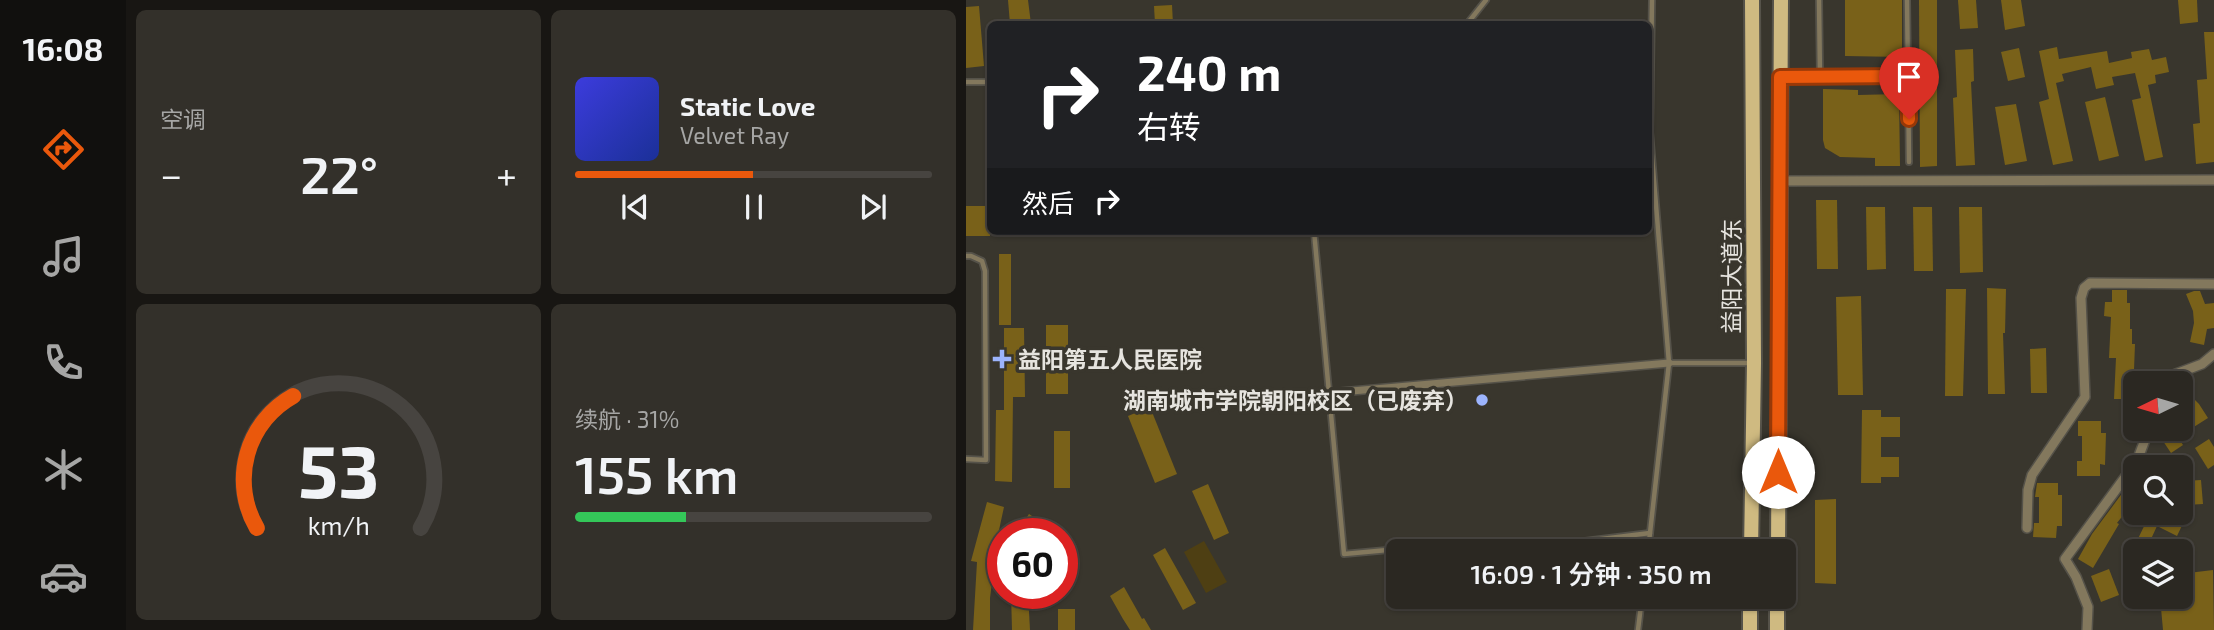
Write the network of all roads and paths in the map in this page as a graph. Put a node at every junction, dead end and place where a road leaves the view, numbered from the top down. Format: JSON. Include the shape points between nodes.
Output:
{"nodes":[{"id":1,"x":1486,"y":0,"type":"edge"},
{"id":2,"x":1652,"y":0,"type":"edge"},
{"id":3,"x":1752,"y":0,"type":"edge"},
{"id":4,"x":1781,"y":0,"type":"edge"},
{"id":5,"x":1819,"y":0,"type":"edge"},
{"id":6,"x":1907,"y":0,"type":"edge"},
{"id":7,"x":1469,"y":21,"type":"edge"},
{"id":8,"x":1652,"y":21,"type":"edge"},
{"id":9,"x":1908,"y":76,"type":"junction"},
{"id":10,"x":1780,"y":77,"type":"junction"},
{"id":11,"x":1820,"y":77,"type":"junction"},
{"id":12,"x":966,"y":82,"type":"edge"},
{"id":13,"x":987,"y":82,"type":"edge"},
{"id":14,"x":1909,"y":162,"type":"dead end"},
{"id":15,"x":1652,"y":167,"type":"edge"},
{"id":16,"x":2214,"y":180,"type":"edge"},
{"id":17,"x":1779,"y":181,"type":"junction"},
{"id":18,"x":1314,"y":235,"type":"edge"},
{"id":19,"x":966,"y":256,"type":"edge"},
{"id":20,"x":2214,"y":284,"type":"edge"},
{"id":21,"x":2214,"y":354,"type":"edge"},
{"id":22,"x":1669,"y":363,"type":"junction"},
{"id":23,"x":1754,"y":363,"type":"junction"},
{"id":24,"x":2184,"y":371,"type":"edge"},
{"id":25,"x":1329,"y":393,"type":"junction"},
{"id":26,"x":2144,"y":441,"type":"edge"},
{"id":27,"x":966,"y":459,"type":"edge"},
{"id":28,"x":2027,"y":528,"type":"dead end"},
{"id":29,"x":1650,"y":533,"type":"junction"},
{"id":30,"x":1649,"y":539,"type":"edge"},
{"id":31,"x":1751,"y":539,"type":"edge"},
{"id":32,"x":1778,"y":539,"type":"edge"},
{"id":33,"x":1641,"y":609,"type":"edge"},
{"id":34,"x":1750,"y":609,"type":"edge"},
{"id":35,"x":1777,"y":609,"type":"edge"},
{"id":36,"x":1638,"y":630,"type":"edge"},
{"id":37,"x":1750,"y":630,"type":"edge"},
{"id":38,"x":1777,"y":630,"type":"edge"},
{"id":39,"x":2087,"y":630,"type":"edge"}],
"edges":[{"from":1,"to":7,"type":"lane"},
{"from":2,"to":8,"type":"lane"},
{"from":3,"to":23,"type":"main road","name":"益阳大道东"},
{"from":4,"to":10,"type":"main road"},
{"from":5,"to":11,"type":"lane"},
{"from":6,"to":9,"type":"lane"},
{"from":9,"to":11,"type":"lane"},
{"from":9,"to":14,"type":"lane"},
{"from":10,"to":11,"type":"lane"},
{"from":10,"to":17,"type":"main road"},
{"from":12,"to":13,"type":"lane"},
{"from":15,"to":22,"type":"lane"},
{"from":16,"to":17,"type":"street"},
{"from":17,"to":32,"type":"main road"},
{"from":18,"to":25,"type":"lane"},
{"from":19,"to":27,"type":"lane","via":[[982,261],[985,271],[986,460]]},
{"from":20,"to":28,"type":"street","via":[[2090,283],[2084,288],[2085,397],[2032,475]]},
{"from":21,"to":24,"type":"street"},
{"from":22,"to":23,"type":"lane"},
{"from":22,"to":25,"type":"street"},
{"from":22,"to":29,"type":"lane"},
{"from":23,"to":31,"type":"main road","name":"益阳大道东"},
{"from":25,"to":29,"type":"lane","via":[[1344,554],[1453,544],[1569,543]]},
{"from":26,"to":39,"type":"street","via":[[2137,461],[2065,559],[2088,607]]},
{"from":29,"to":30,"type":"lane"},
{"from":33,"to":36,"type":"lane"},
{"from":34,"to":37,"type":"main road"},
{"from":35,"to":38,"type":"main road"}]}
